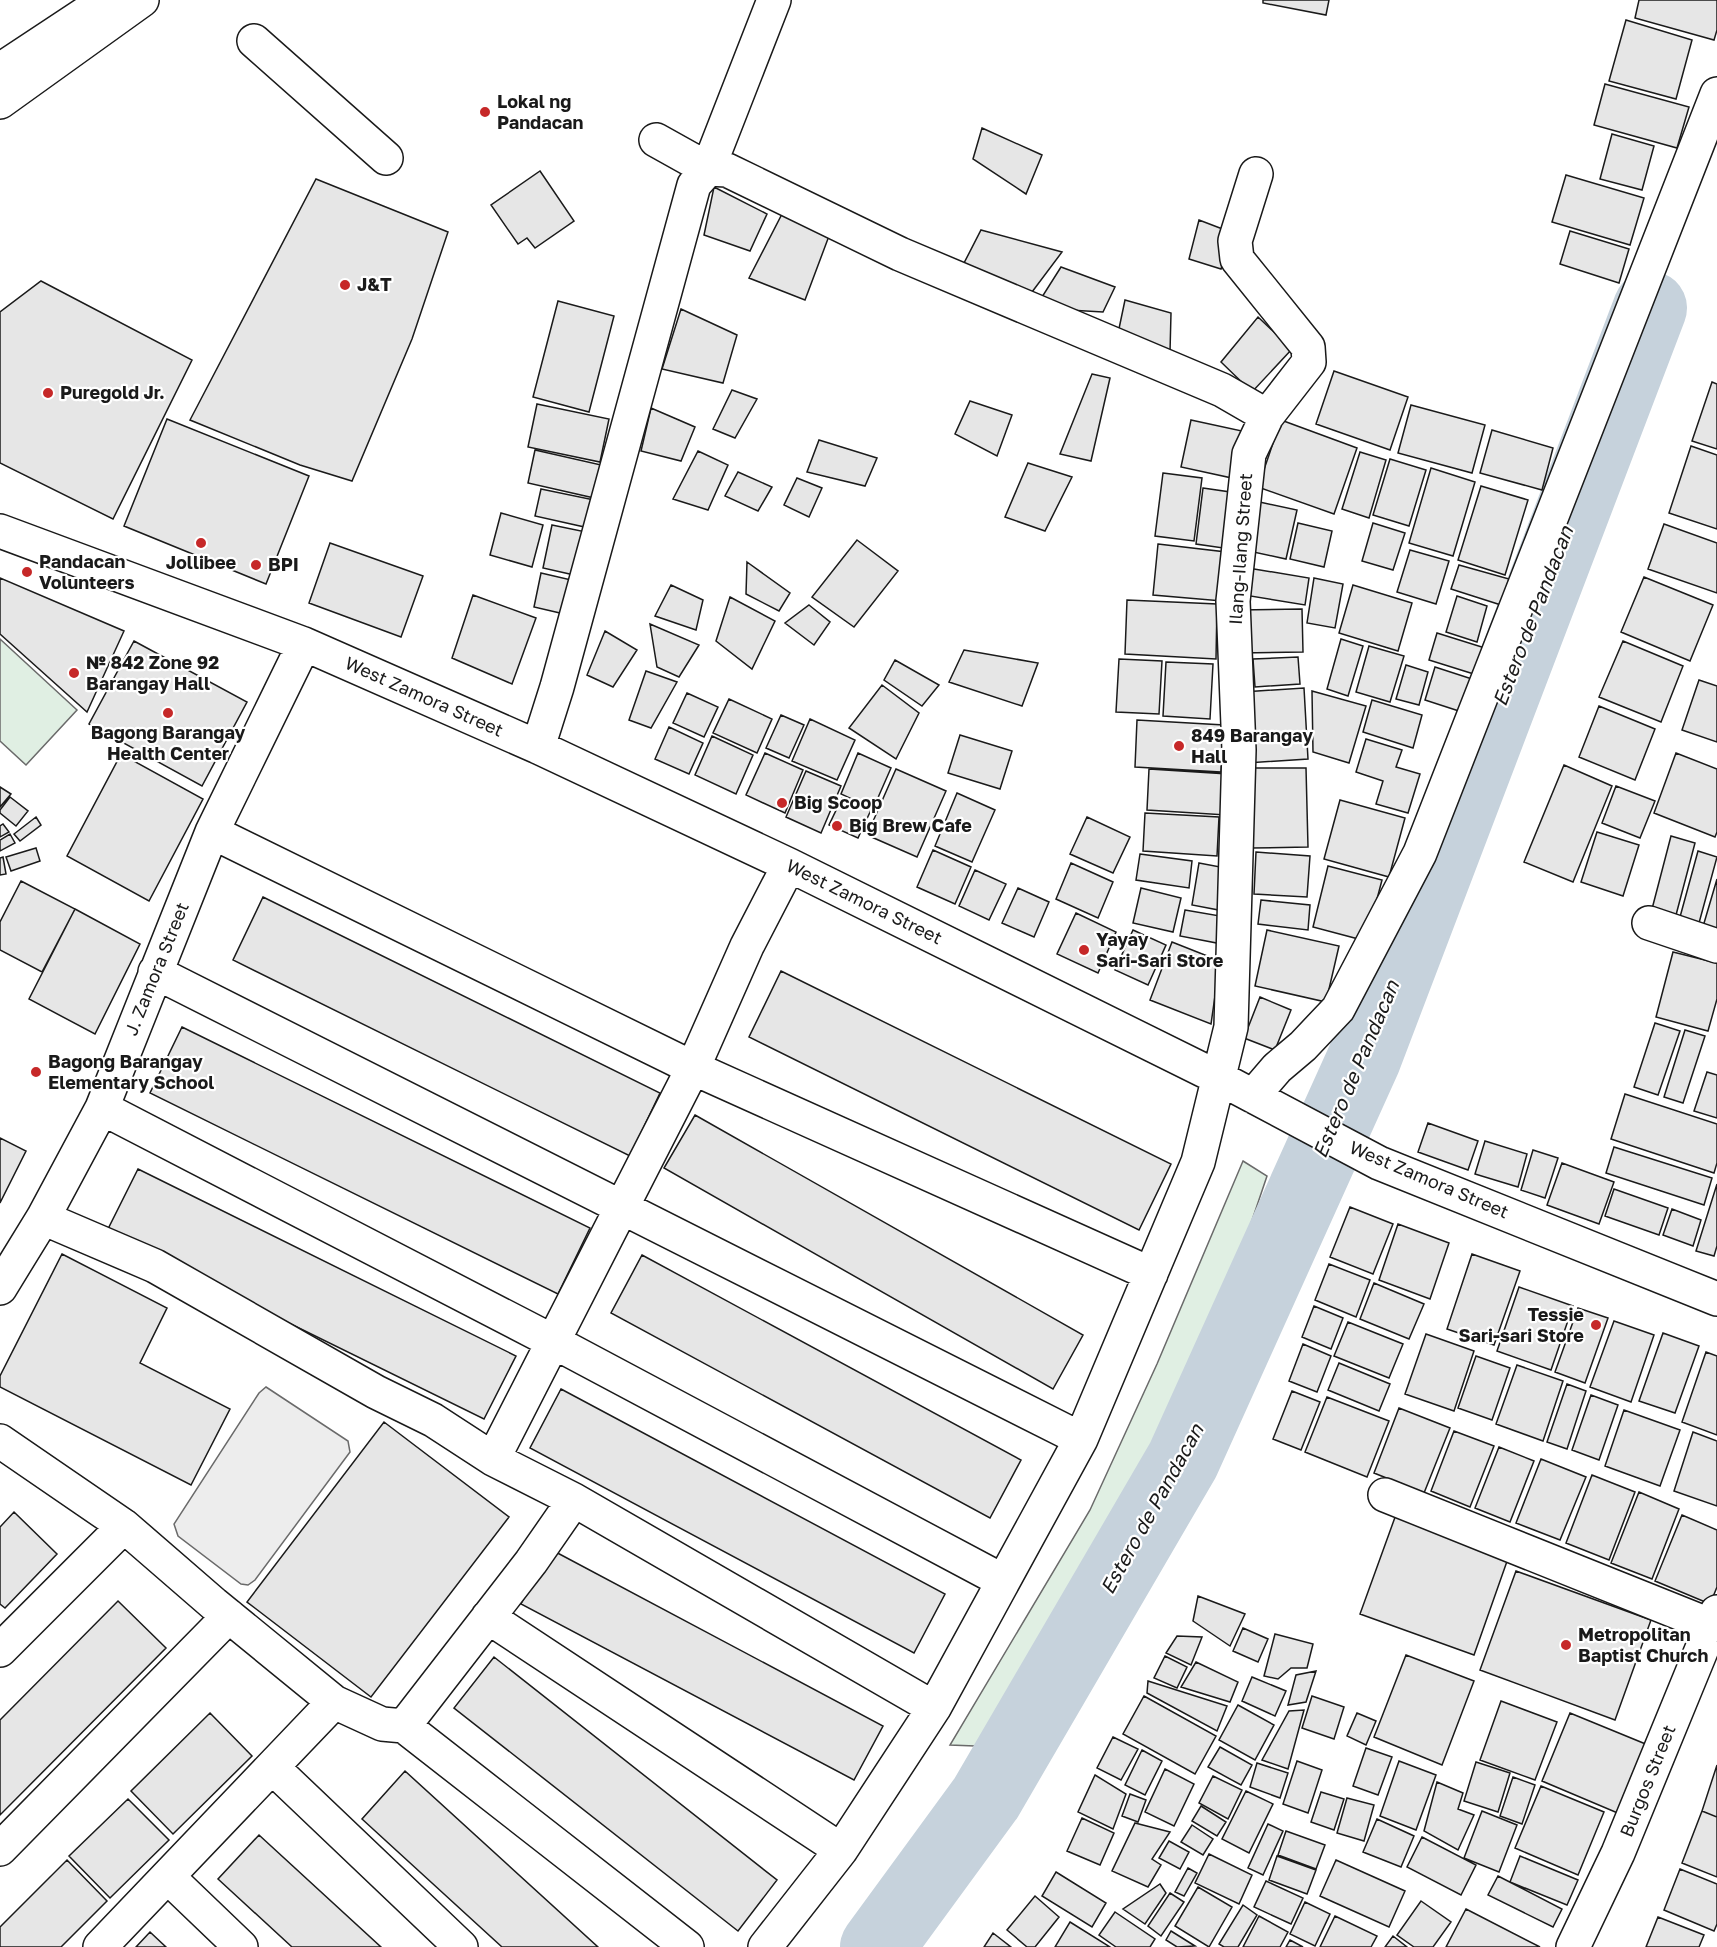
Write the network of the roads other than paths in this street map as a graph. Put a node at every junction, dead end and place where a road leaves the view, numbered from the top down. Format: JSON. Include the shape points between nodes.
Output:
{"nodes":[{"id":1,"x":67,"y":0,"type":"edge"},
{"id":2,"x":106,"y":0,"type":"edge"},
{"id":3,"x":142,"y":0,"type":"edge"},
{"id":4,"x":774,"y":0,"type":"edge"},
{"id":5,"x":254,"y":40,"type":"dead end"},
{"id":6,"x":0,"y":55,"type":"edge"},
{"id":7,"x":0,"y":70,"type":"edge"},
{"id":8,"x":1717,"y":94,"type":"edge"},
{"id":9,"x":0,"y":102,"type":"edge"},
{"id":10,"x":656,"y":140,"type":"dead end"},
{"id":11,"x":386,"y":158,"type":"dead end"},
{"id":12,"x":708,"y":169,"type":"junction"},
{"id":13,"x":1256,"y":174,"type":"dead end"},
{"id":14,"x":1267,"y":417,"type":"junction"},
{"id":15,"x":3,"y":537,"type":"edge"},
{"id":16,"x":304,"y":644,"type":"junction"},
{"id":17,"x":538,"y":747,"type":"junction"},
{"id":18,"x":212,"y":832,"type":"junction"},
{"id":19,"x":789,"y":864,"type":"junction"},
{"id":20,"x":1649,"y":923,"type":"dead end"},
{"id":21,"x":1717,"y":946,"type":"edge"},
{"id":22,"x":155,"y":972,"type":"junction"},
{"id":23,"x":693,"y":1068,"type":"junction"},
{"id":24,"x":1219,"y":1078,"type":"junction"},
{"id":25,"x":1261,"y":1101,"type":"junction"},
{"id":26,"x":102,"y":1108,"type":"junction"},
{"id":27,"x":623,"y":1208,"type":"junction"},
{"id":28,"x":44,"y":1218,"type":"junction"},
{"id":29,"x":1151,"y":1274,"type":"junction"},
{"id":30,"x":0,"y":1288,"type":"edge"},
{"id":31,"x":1717,"y":1299,"type":"edge"},
{"id":32,"x":554,"y":1342,"type":"junction"},
{"id":33,"x":1081,"y":1439,"type":"junction"},
{"id":34,"x":0,"y":1441,"type":"edge"},
{"id":35,"x":493,"y":1459,"type":"junction"},
{"id":36,"x":1385,"y":1495,"type":"dead end"},
{"id":37,"x":574,"y":1500,"type":"junction"},
{"id":38,"x":124,"y":1526,"type":"junction"},
{"id":39,"x":1003,"y":1581,"type":"junction"},
{"id":40,"x":229,"y":1616,"type":"junction"},
{"id":41,"x":488,"y":1617,"type":"junction"},
{"id":42,"x":1714,"y":1619,"type":"edge"},
{"id":43,"x":0,"y":1650,"type":"edge"},
{"id":44,"x":334,"y":1702,"type":"junction"},
{"id":45,"x":934,"y":1708,"type":"junction"},
{"id":46,"x":404,"y":1726,"type":"junction"},
{"id":47,"x":272,"y":1767,"type":"junction"},
{"id":48,"x":0,"y":1849,"type":"edge"},
{"id":49,"x":842,"y":1850,"type":"junction"},
{"id":50,"x":168,"y":1877,"type":"junction"},
{"id":51,"x":100,"y":1947,"type":"edge"},
{"id":52,"x":241,"y":1947,"type":"edge"},
{"id":53,"x":461,"y":1947,"type":"edge"},
{"id":54,"x":687,"y":1947,"type":"edge"},
{"id":55,"x":765,"y":1947,"type":"edge"},
{"id":56,"x":1573,"y":1947,"type":"edge"}],
"edges":[{"from":1,"to":6,"type":"main road"},
{"from":2,"to":7,"type":"main road"},
{"from":3,"to":9,"type":"main road"},
{"from":4,"to":12,"type":"main road"},
{"from":5,"to":11,"type":"main road"},
{"from":8,"to":25,"type":"main road","via":[[1420,853],[1338,1008],[1277,1068]]},
{"from":10,"to":12,"type":"main road"},
{"from":12,"to":14,"type":"main road","via":[[727,170],[900,254],[1222,390]]},
{"from":12,"to":17,"type":"main road","via":[[694,185]]},
{"from":13,"to":14,"type":"main road","name":"Ilang-Ilang Street","via":[[1235,241],[1237,260],[1308,347],[1309,362]]},
{"from":14,"to":24,"type":"main road","name":"Ilang-Ilang Street","via":[[1249,453],[1233,601],[1239,750],[1234,940],[1231,1027]]},
{"from":15,"to":16,"type":"main road","name":"West Zamora Street"},
{"from":16,"to":17,"type":"main road","name":"West Zamora Street"},
{"from":16,"to":18,"type":"main road","name":"J. Zamora Street"},
{"from":17,"to":19,"type":"main road","name":"West Zamora Street"},
{"from":18,"to":22,"type":"main road","name":"J. Zamora Street"},
{"from":18,"to":23,"type":"main road"},
{"from":19,"to":23,"type":"main road","via":[[747,946]]},
{"from":19,"to":24,"type":"main road","name":"West Zamora Street"},
{"from":20,"to":21,"type":"main road"},
{"from":22,"to":26,"type":"main road","name":"J. Zamora Street"},
{"from":22,"to":27,"type":"main road"},
{"from":23,"to":27,"type":"main road"},
{"from":23,"to":29,"type":"main road"},
{"from":24,"to":25,"type":"main road","name":"West Zamora Street"},
{"from":24,"to":29,"type":"main road","name":"Ilang-Ilang Street","via":[[1198,1162]]},
{"from":25,"to":31,"type":"main road","name":"West Zamora Street","via":[[1379,1163]]},
{"from":26,"to":28,"type":"main road","name":"J. Zamora Street"},
{"from":26,"to":32,"type":"main road"},
{"from":27,"to":32,"type":"main road"},
{"from":27,"to":33,"type":"main road"},
{"from":28,"to":30,"type":"main road","name":"J. Zamora Street"},
{"from":28,"to":35,"type":"main road","via":[[155,1266],[376,1392],[433,1420]]},
{"from":29,"to":33,"type":"main road","name":"Ilang-Ilang Street"},
{"from":32,"to":35,"type":"main road"},
{"from":32,"to":39,"type":"main road"},
{"from":33,"to":39,"type":"main road","name":"Ilang-Ilang Street"},
{"from":34,"to":38,"type":"main road"},
{"from":35,"to":37,"type":"main road"},
{"from":36,"to":42,"type":"main road"},
{"from":37,"to":41,"type":"main road"},
{"from":37,"to":45,"type":"main road"},
{"from":38,"to":40,"type":"main road"},
{"from":38,"to":43,"type":"main road"},
{"from":39,"to":45,"type":"main road","name":"Ilang-Ilang Street"},
{"from":40,"to":44,"type":"main road"},
{"from":40,"to":48,"type":"main road"},
{"from":41,"to":46,"type":"main road"},
{"from":41,"to":49,"type":"main road"},
{"from":42,"to":56,"type":"main road","name":"Burgos Street","via":[[1618,1853]]},
{"from":44,"to":46,"type":"main road","via":[[382,1724]]},
{"from":44,"to":47,"type":"main road"},
{"from":45,"to":49,"type":"main road","name":"Ilang-Ilang Street"},
{"from":46,"to":54,"type":"main road"},
{"from":47,"to":50,"type":"main road"},
{"from":47,"to":53,"type":"main road"},
{"from":49,"to":55,"type":"main road","name":"Ilang-Ilang Street"},
{"from":50,"to":51,"type":"main road"},
{"from":50,"to":52,"type":"main road"}]}
